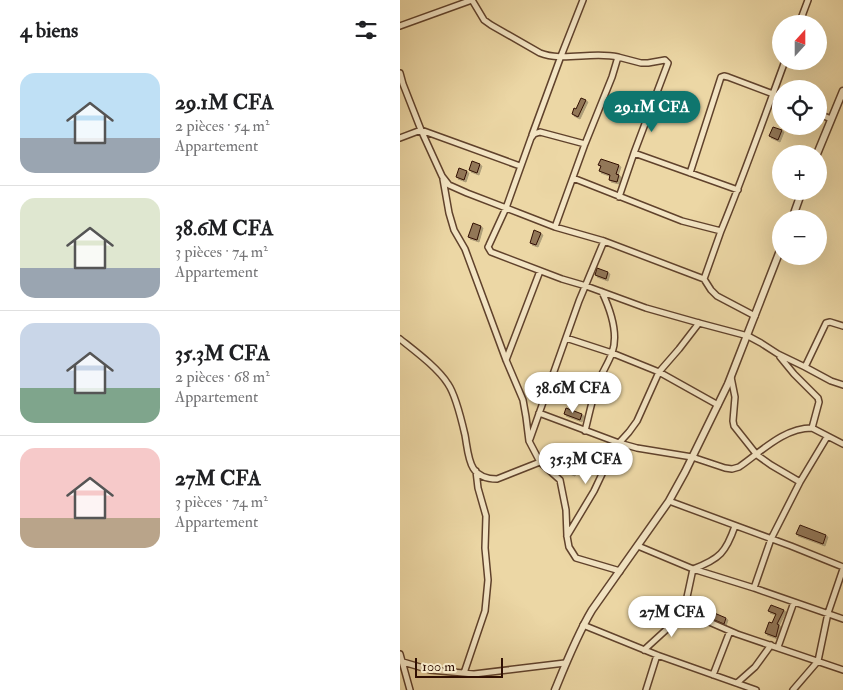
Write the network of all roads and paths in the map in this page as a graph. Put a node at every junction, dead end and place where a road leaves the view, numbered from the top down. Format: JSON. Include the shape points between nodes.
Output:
{"nodes":[{"id":1,"x":472,"y":0,"type":"edge"},
{"id":2,"x":583,"y":0,"type":"edge"},
{"id":3,"x":808,"y":0,"type":"edge"},
{"id":4,"x":802,"y":15,"type":"edge"},
{"id":5,"x":400,"y":26,"type":"edge"},
{"id":6,"x":560,"y":56,"type":"junction"},
{"id":7,"x":618,"y":57,"type":"junction"},
{"id":8,"x":400,"y":73,"type":"edge"},
{"id":9,"x":843,"y":91,"type":"edge"},
{"id":10,"x":772,"y":94,"type":"edge"},
{"id":11,"x":772,"y":97,"type":"edge"},
{"id":12,"x":827,"y":117,"type":"edge"},
{"id":13,"x":831,"y":119,"type":"junction"},
{"id":14,"x":422,"y":130,"type":"junction"},
{"id":15,"x":400,"y":138,"type":"edge"},
{"id":16,"x":531,"y":138,"type":"junction"},
{"id":17,"x":585,"y":144,"type":"junction"},
{"id":18,"x":821,"y":145,"type":"edge"},
{"id":19,"x":634,"y":153,"type":"junction"},
{"id":20,"x":520,"y":166,"type":"junction"},
{"id":21,"x":690,"y":173,"type":"junction"},
{"id":22,"x":442,"y":176,"type":"junction"},
{"id":23,"x":573,"y":178,"type":"junction"},
{"id":24,"x":738,"y":190,"type":"junction"},
{"id":25,"x":619,"y":196,"type":"junction"},
{"id":26,"x":506,"y":208,"type":"junction"},
{"id":27,"x":555,"y":227,"type":"junction"},
{"id":28,"x":721,"y":232,"type":"junction"},
{"id":29,"x":604,"y":241,"type":"junction"},
{"id":30,"x":774,"y":265,"type":"edge"},
{"id":31,"x":540,"y":271,"type":"junction"},
{"id":32,"x":704,"y":279,"type":"junction"},
{"id":33,"x":586,"y":286,"type":"junction"},
{"id":34,"x":602,"y":292,"type":"junction"},
{"id":35,"x":755,"y":316,"type":"junction"},
{"id":36,"x":699,"y":324,"type":"junction"},
{"id":37,"x":843,"y":326,"type":"edge"},
{"id":38,"x":748,"y":336,"type":"junction"},
{"id":39,"x":566,"y":338,"type":"junction"},
{"id":40,"x":400,"y":339,"type":"edge"},
{"id":41,"x":612,"y":353,"type":"junction"},
{"id":42,"x":778,"y":354,"type":"junction"},
{"id":43,"x":506,"y":360,"type":"junction"},
{"id":44,"x":806,"y":367,"type":"junction"},
{"id":45,"x":658,"y":372,"type":"junction"},
{"id":46,"x":731,"y":378,"type":"junction"},
{"id":47,"x":597,"y":384,"type":"junction"},
{"id":48,"x":843,"y":385,"type":"edge"},
{"id":49,"x":547,"y":391,"type":"junction"},
{"id":50,"x":718,"y":405,"type":"junction"},
{"id":51,"x":539,"y":413,"type":"junction"},
{"id":52,"x":812,"y":428,"type":"junction"},
{"id":53,"x":586,"y":431,"type":"junction"},
{"id":54,"x":827,"y":437,"type":"junction"},
{"id":55,"x":529,"y":441,"type":"junction"},
{"id":56,"x":618,"y":443,"type":"junction"},
{"id":57,"x":843,"y":444,"type":"edge"},
{"id":58,"x":757,"y":455,"type":"junction"},
{"id":59,"x":692,"y":457,"type":"junction"},
{"id":60,"x":540,"y":462,"type":"junction"},
{"id":61,"x":476,"y":471,"type":"junction"},
{"id":62,"x":800,"y":482,"type":"junction"},
{"id":63,"x":669,"y":501,"type":"junction"},
{"id":64,"x":735,"y":526,"type":"junction"},
{"id":65,"x":567,"y":536,"type":"junction"},
{"id":66,"x":771,"y":539,"type":"junction"},
{"id":67,"x":638,"y":546,"type":"junction"},
{"id":68,"x":843,"y":568,"type":"edge"},
{"id":69,"x":693,"y":569,"type":"junction"},
{"id":70,"x":620,"y":571,"type":"junction"},
{"id":71,"x":754,"y":588,"type":"junction"},
{"id":72,"x":794,"y":602,"type":"junction"},
{"id":73,"x":684,"y":612,"type":"junction"},
{"id":74,"x":828,"y":613,"type":"junction"},
{"id":75,"x":843,"y":619,"type":"edge"},
{"id":76,"x":583,"y":625,"type":"junction"},
{"id":77,"x":730,"y":631,"type":"junction"},
{"id":78,"x":771,"y":645,"type":"junction"},
{"id":79,"x":778,"y":647,"type":"junction"},
{"id":80,"x":644,"y":650,"type":"junction"},
{"id":81,"x":400,"y":654,"type":"edge"},
{"id":82,"x":657,"y":655,"type":"junction"},
{"id":83,"x":818,"y":661,"type":"junction"},
{"id":84,"x":403,"y":662,"type":"junction"},
{"id":85,"x":566,"y":663,"type":"junction"},
{"id":86,"x":843,"y":670,"type":"edge"},
{"id":87,"x":464,"y":673,"type":"junction"},
{"id":88,"x":714,"y":675,"type":"junction"},
{"id":89,"x":737,"y":683,"type":"junction"},
{"id":90,"x":410,"y":690,"type":"edge"},
{"id":91,"x":555,"y":690,"type":"edge"},
{"id":92,"x":646,"y":690,"type":"edge"},
{"id":93,"x":756,"y":690,"type":"edge"},
{"id":94,"x":792,"y":690,"type":"edge"}],
"edges":[{"from":1,"to":5,"type":"street"},
{"from":1,"to":6,"type":"street","via":[[484,20],[491,25],[540,54]]},
{"from":2,"to":6,"type":"street"},
{"from":3,"to":4,"type":"street"},
{"from":6,"to":7,"type":"street","via":[[605,54]]},
{"from":6,"to":16,"type":"street"},
{"from":7,"to":17,"type":"street"},
{"from":7,"to":19,"type":"street","via":[[641,63],[665,60],[668,63]]},
{"from":8,"to":14,"type":"street"},
{"from":9,"to":13,"type":"street"},
{"from":10,"to":21,"type":"street","via":[[721,77]]},
{"from":11,"to":24,"type":"street"},
{"from":12,"to":13,"type":"street"},
{"from":13,"to":18,"type":"street"},
{"from":14,"to":15,"type":"street"},
{"from":14,"to":20,"type":"street"},
{"from":14,"to":22,"type":"street"},
{"from":16,"to":17,"type":"street","via":[[540,132]]},
{"from":16,"to":20,"type":"street"},
{"from":17,"to":23,"type":"street"},
{"from":19,"to":21,"type":"street"},
{"from":19,"to":25,"type":"street"},
{"from":20,"to":26,"type":"street"},
{"from":21,"to":24,"type":"street"},
{"from":22,"to":26,"type":"street","via":[[452,187]]},
{"from":22,"to":43,"type":"street","via":[[454,230],[465,249]]},
{"from":23,"to":25,"type":"street"},
{"from":23,"to":27,"type":"street"},
{"from":24,"to":28,"type":"street"},
{"from":25,"to":28,"type":"street","via":[[682,221]]},
{"from":26,"to":27,"type":"street"},
{"from":26,"to":31,"type":"street","via":[[489,249]]},
{"from":27,"to":29,"type":"street"},
{"from":28,"to":32,"type":"street"},
{"from":29,"to":32,"type":"street"},
{"from":29,"to":33,"type":"street"},
{"from":30,"to":35,"type":"street"},
{"from":31,"to":33,"type":"street"},
{"from":31,"to":43,"type":"street"},
{"from":32,"to":35,"type":"street","via":[[717,296]]},
{"from":33,"to":34,"type":"street"},
{"from":33,"to":39,"type":"street"},
{"from":34,"to":36,"type":"street"},
{"from":34,"to":41,"type":"street","via":[[612,320]]},
{"from":35,"to":38,"type":"street"},
{"from":36,"to":38,"type":"street"},
{"from":36,"to":45,"type":"street"},
{"from":37,"to":44,"type":"street","via":[[826,323]]},
{"from":38,"to":42,"type":"street"},
{"from":38,"to":46,"type":"street"},
{"from":39,"to":41,"type":"street"},
{"from":39,"to":49,"type":"street"},
{"from":40,"to":61,"type":"street","via":[[448,383],[465,434],[468,460]]},
{"from":41,"to":45,"type":"street"},
{"from":41,"to":47,"type":"street"},
{"from":42,"to":44,"type":"street"},
{"from":42,"to":52,"type":"street","via":[[818,398]]},
{"from":43,"to":55,"type":"street","via":[[523,400]]},
{"from":44,"to":48,"type":"street","via":[[831,382]]},
{"from":45,"to":50,"type":"street"},
{"from":45,"to":56,"type":"street","via":[[636,421]]},
{"from":46,"to":50,"type":"street"},
{"from":46,"to":58,"type":"street","via":[[735,397],[734,426]]},
{"from":47,"to":49,"type":"street","via":[[577,390]]},
{"from":47,"to":53,"type":"street"},
{"from":49,"to":51,"type":"street"},
{"from":50,"to":59,"type":"street"},
{"from":51,"to":53,"type":"street"},
{"from":51,"to":55,"type":"street"},
{"from":52,"to":54,"type":"street"},
{"from":52,"to":58,"type":"street","via":[[797,429]]},
{"from":53,"to":56,"type":"street"},
{"from":54,"to":57,"type":"street"},
{"from":54,"to":62,"type":"street"},
{"from":55,"to":60,"type":"street"},
{"from":56,"to":59,"type":"street"},
{"from":56,"to":65,"type":"street","via":[[594,492]]},
{"from":58,"to":59,"type":"street","via":[[739,468],[732,469]]},
{"from":58,"to":62,"type":"street"},
{"from":59,"to":63,"type":"street"},
{"from":60,"to":61,"type":"street","via":[[497,479],[489,479]]},
{"from":60,"to":65,"type":"street","via":[[560,480]]},
{"from":61,"to":87,"type":"street","via":[[486,516],[488,580],[485,611]]},
{"from":62,"to":66,"type":"street"},
{"from":63,"to":64,"type":"street"},
{"from":63,"to":67,"type":"street"},
{"from":64,"to":66,"type":"street"},
{"from":64,"to":69,"type":"street","via":[[729,544],[716,558]]},
{"from":65,"to":70,"type":"street","via":[[576,558]]},
{"from":66,"to":68,"type":"street"},
{"from":66,"to":71,"type":"street"},
{"from":67,"to":69,"type":"street"},
{"from":67,"to":70,"type":"street"},
{"from":68,"to":74,"type":"street"},
{"from":69,"to":71,"type":"street"},
{"from":69,"to":73,"type":"street"},
{"from":70,"to":76,"type":"street"},
{"from":71,"to":72,"type":"street"},
{"from":72,"to":74,"type":"street"},
{"from":72,"to":79,"type":"street"},
{"from":73,"to":77,"type":"street"},
{"from":73,"to":80,"type":"street"},
{"from":74,"to":75,"type":"street"},
{"from":74,"to":83,"type":"street"},
{"from":76,"to":80,"type":"street"},
{"from":76,"to":85,"type":"street"},
{"from":77,"to":78,"type":"street"},
{"from":77,"to":88,"type":"street"},
{"from":78,"to":79,"type":"street"},
{"from":78,"to":89,"type":"street","via":[[755,667]]},
{"from":79,"to":83,"type":"street"},
{"from":80,"to":82,"type":"street"},
{"from":81,"to":84,"type":"street"},
{"from":82,"to":88,"type":"street"},
{"from":82,"to":92,"type":"street"},
{"from":83,"to":86,"type":"street"},
{"from":83,"to":94,"type":"street"},
{"from":84,"to":87,"type":"street","via":[[430,670]]},
{"from":84,"to":90,"type":"street"},
{"from":85,"to":87,"type":"street"},
{"from":85,"to":91,"type":"street"},
{"from":88,"to":89,"type":"street"},
{"from":89,"to":93,"type":"street"}]}
